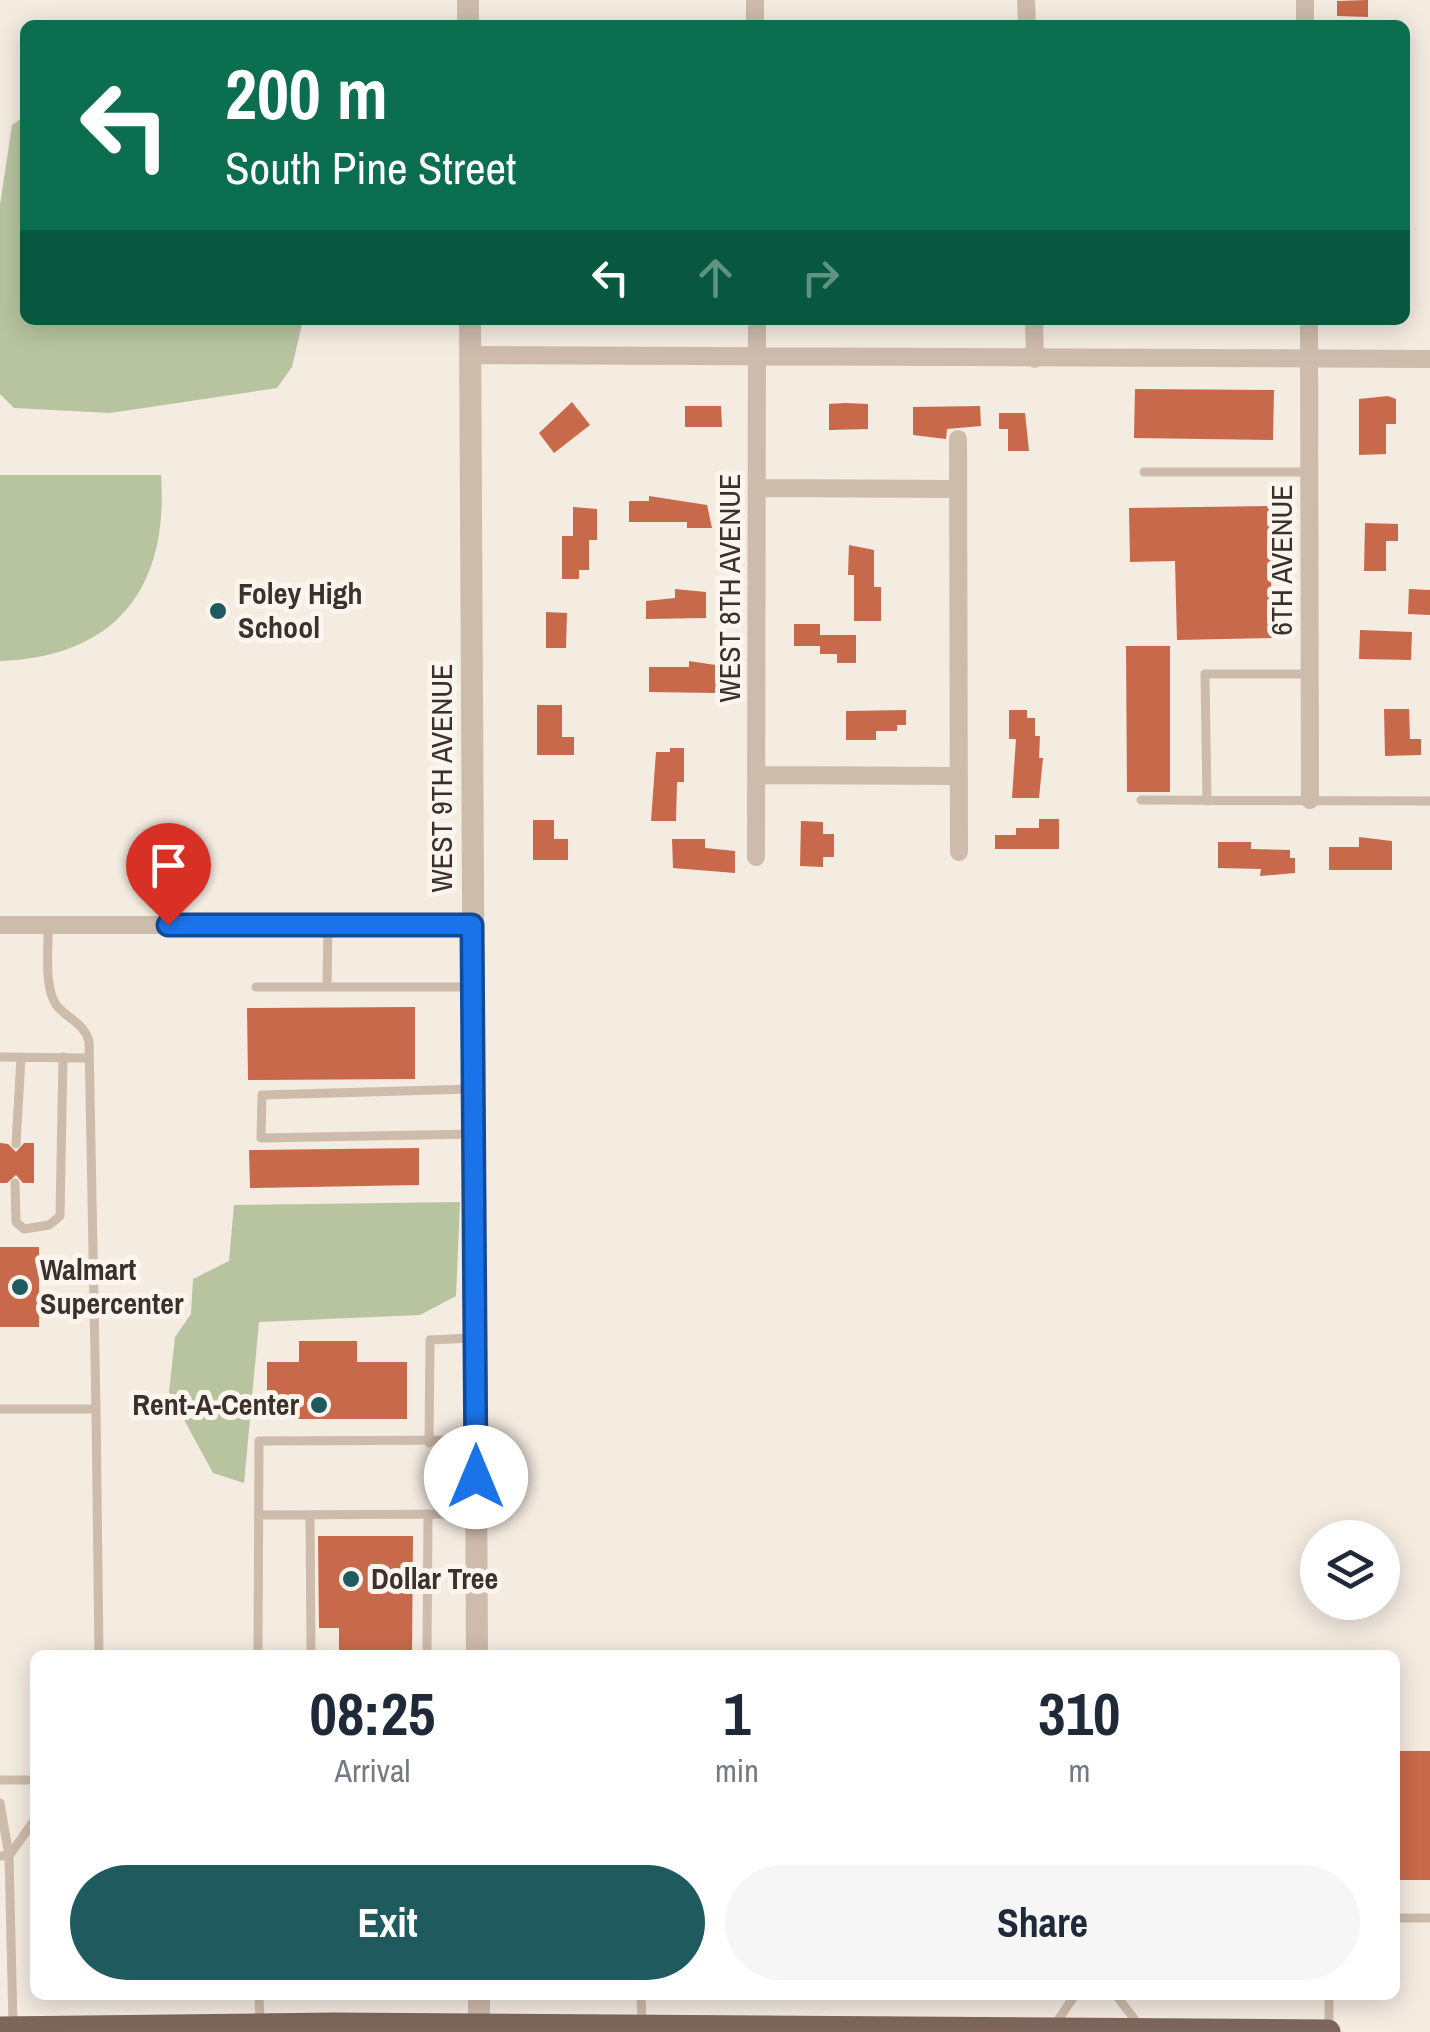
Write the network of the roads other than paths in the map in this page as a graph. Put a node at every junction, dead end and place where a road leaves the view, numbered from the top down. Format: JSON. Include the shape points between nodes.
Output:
{"nodes":[{"id":1,"x":470,"y":325,"type":"edge"},
{"id":2,"x":757,"y":325,"type":"edge"},
{"id":3,"x":1034,"y":325,"type":"edge"},
{"id":4,"x":1309,"y":325,"type":"edge"},
{"id":5,"x":470,"y":355,"type":"junction"},
{"id":6,"x":758,"y":358,"type":"junction"},
{"id":7,"x":1310,"y":358,"type":"junction"},
{"id":8,"x":1430,"y":359,"type":"edge"},
{"id":9,"x":1035,"y":360,"type":"junction"},
{"id":10,"x":958,"y":439,"type":"dead end"},
{"id":11,"x":1144,"y":472,"type":"dead end"},
{"id":12,"x":1309,"y":472,"type":"junction"},
{"id":13,"x":758,"y":488,"type":"junction"},
{"id":14,"x":957,"y":489,"type":"junction"},
{"id":15,"x":1309,"y":674,"type":"junction"},
{"id":16,"x":757,"y":774,"type":"junction"},
{"id":17,"x":958,"y":776,"type":"junction"},
{"id":18,"x":1141,"y":800,"type":"dead end"},
{"id":19,"x":1310,"y":800,"type":"junction"},
{"id":20,"x":1207,"y":801,"type":"junction"},
{"id":21,"x":1430,"y":801,"type":"edge"},
{"id":22,"x":959,"y":852,"type":"dead end"},
{"id":23,"x":756,"y":856,"type":"dead end"},
{"id":24,"x":0,"y":925,"type":"edge"},
{"id":25,"x":48,"y":925,"type":"junction"},
{"id":26,"x":328,"y":925,"type":"junction"},
{"id":27,"x":472,"y":925,"type":"junction"},
{"id":28,"x":256,"y":988,"type":"dead end"},
{"id":29,"x":327,"y":988,"type":"junction"},
{"id":30,"x":473,"y":988,"type":"junction"},
{"id":31,"x":0,"y":1057,"type":"edge"},
{"id":32,"x":21,"y":1057,"type":"junction"},
{"id":33,"x":62,"y":1057,"type":"junction"},
{"id":34,"x":90,"y":1058,"type":"junction"},
{"id":35,"x":472,"y":1089,"type":"junction"},
{"id":36,"x":474,"y":1134,"type":"junction"},
{"id":37,"x":16,"y":1144,"type":"dead end"},
{"id":38,"x":15,"y":1183,"type":"dead end"},
{"id":39,"x":475,"y":1338,"type":"junction"},
{"id":40,"x":0,"y":1409,"type":"edge"},
{"id":41,"x":96,"y":1409,"type":"junction"},
{"id":42,"x":476,"y":1440,"type":"junction"},
{"id":43,"x":429,"y":1443,"type":"junction"},
{"id":44,"x":428,"y":1514,"type":"junction"},
{"id":45,"x":476,"y":1514,"type":"junction"},
{"id":46,"x":259,"y":1515,"type":"junction"},
{"id":47,"x":310,"y":1515,"type":"junction"},
{"id":48,"x":99,"y":1650,"type":"edge"},
{"id":49,"x":258,"y":1650,"type":"edge"},
{"id":50,"x":310,"y":1650,"type":"edge"},
{"id":51,"x":427,"y":1650,"type":"edge"},
{"id":52,"x":477,"y":1650,"type":"edge"},
{"id":53,"x":0,"y":1780,"type":"edge"},
{"id":54,"x":30,"y":1780,"type":"edge"},
{"id":55,"x":0,"y":1803,"type":"edge"},
{"id":56,"x":30,"y":1824,"type":"edge"},
{"id":57,"x":5,"y":1856,"type":"edge"},
{"id":58,"x":1400,"y":1918,"type":"edge"},
{"id":59,"x":1430,"y":1918,"type":"edge"},
{"id":60,"x":260,"y":2000,"type":"edge"},
{"id":61,"x":478,"y":2000,"type":"edge"},
{"id":62,"x":641,"y":2000,"type":"edge"},
{"id":63,"x":1072,"y":2000,"type":"edge"},
{"id":64,"x":1120,"y":2000,"type":"edge"},
{"id":65,"x":1329,"y":2000,"type":"edge"},
{"id":66,"x":260,"y":2027,"type":"junction"},
{"id":67,"x":642,"y":2027,"type":"junction"},
{"id":68,"x":471,"y":2028,"type":"edge"},
{"id":69,"x":334,"y":2029,"type":"edge"},
{"id":70,"x":1052,"y":2029,"type":"junction"},
{"id":71,"x":9,"y":2030,"type":"edge"},
{"id":72,"x":671,"y":2030,"type":"edge"},
{"id":73,"x":1142,"y":2030,"type":"edge"},
{"id":74,"x":872,"y":2031,"type":"edge"},
{"id":75,"x":1308,"y":2032,"type":"edge"},
{"id":76,"x":1328,"y":2032,"type":"edge"}],
"edges":[{"from":1,"to":5,"type":"street","name":"WEST 9TH AVENUE"},
{"from":2,"to":6,"type":"street","name":"WEST 8TH AVENUE"},
{"from":3,"to":9,"type":"street"},
{"from":4,"to":7,"type":"street","name":"6TH AVENUE"},
{"from":5,"to":6,"type":"street"},
{"from":5,"to":27,"type":"street","name":"WEST 9TH AVENUE"},
{"from":6,"to":9,"type":"street"},
{"from":6,"to":13,"type":"street","name":"WEST 8TH AVENUE"},
{"from":7,"to":8,"type":"street"},
{"from":7,"to":9,"type":"street"},
{"from":7,"to":12,"type":"street","name":"6TH AVENUE"},
{"from":10,"to":14,"type":"street"},
{"from":11,"to":12,"type":"lane"},
{"from":12,"to":15,"type":"street","name":"6TH AVENUE"},
{"from":13,"to":14,"type":"street"},
{"from":13,"to":16,"type":"street","name":"WEST 8TH AVENUE"},
{"from":14,"to":17,"type":"street"},
{"from":15,"to":19,"type":"street","name":"6TH AVENUE"},
{"from":15,"to":20,"type":"lane","via":[[1205,674]]},
{"from":16,"to":17,"type":"street"},
{"from":16,"to":23,"type":"street","name":"WEST 8TH AVENUE"},
{"from":17,"to":22,"type":"street"},
{"from":18,"to":20,"type":"lane"},
{"from":19,"to":20,"type":"lane"},
{"from":19,"to":21,"type":"lane"},
{"from":24,"to":25,"type":"street"},
{"from":25,"to":26,"type":"street"},
{"from":25,"to":34,"type":"lane","via":[[51,993],[84,1028]]},
{"from":26,"to":27,"type":"street"},
{"from":26,"to":29,"type":"lane"},
{"from":27,"to":30,"type":"street","name":"WEST 9TH AVENUE"},
{"from":28,"to":29,"type":"lane"},
{"from":29,"to":30,"type":"lane"},
{"from":30,"to":35,"type":"street","name":"WEST 9TH AVENUE"},
{"from":31,"to":32,"type":"lane"},
{"from":32,"to":33,"type":"lane"},
{"from":32,"to":37,"type":"lane"},
{"from":33,"to":34,"type":"lane"},
{"from":33,"to":38,"type":"lane","via":[[60,1216],[24,1229],[16,1222]]},
{"from":34,"to":41,"type":"lane"},
{"from":35,"to":36,"type":"street","name":"WEST 9TH AVENUE"},
{"from":35,"to":36,"type":"lane","via":[[262,1095],[261,1138]]},
{"from":36,"to":39,"type":"street","name":"WEST 9TH AVENUE"},
{"from":39,"to":42,"type":"street","name":"WEST 9TH AVENUE"},
{"from":39,"to":43,"type":"lane","via":[[430,1340]]},
{"from":40,"to":41,"type":"lane"},
{"from":41,"to":48,"type":"lane"},
{"from":42,"to":43,"type":"lane"},
{"from":42,"to":45,"type":"street","name":"WEST 9TH AVENUE"},
{"from":43,"to":46,"type":"lane","via":[[259,1441]]},
{"from":44,"to":45,"type":"lane"},
{"from":44,"to":47,"type":"lane"},
{"from":44,"to":51,"type":"lane"},
{"from":45,"to":52,"type":"street","name":"WEST 9TH AVENUE"},
{"from":46,"to":47,"type":"lane"},
{"from":46,"to":49,"type":"lane"},
{"from":47,"to":50,"type":"lane"},
{"from":53,"to":54,"type":"lane"},
{"from":55,"to":57,"type":"lane"},
{"from":56,"to":57,"type":"lane"},
{"from":57,"to":71,"type":"lane"},
{"from":58,"to":59,"type":"lane"},
{"from":60,"to":66,"type":"lane"},
{"from":61,"to":68,"type":"street"},
{"from":62,"to":67,"type":"lane"},
{"from":63,"to":70,"type":"lane"},
{"from":64,"to":73,"type":"lane"},
{"from":65,"to":76,"type":"lane"},
{"from":66,"to":69,"type":"main road"},
{"from":66,"to":71,"type":"main road"},
{"from":67,"to":68,"type":"main road"},
{"from":67,"to":72,"type":"main road"},
{"from":68,"to":69,"type":"main road"},
{"from":70,"to":73,"type":"main road"},
{"from":70,"to":74,"type":"main road"},
{"from":72,"to":74,"type":"main road"},
{"from":73,"to":75,"type":"main road"},
{"from":75,"to":76,"type":"main road"}]}
